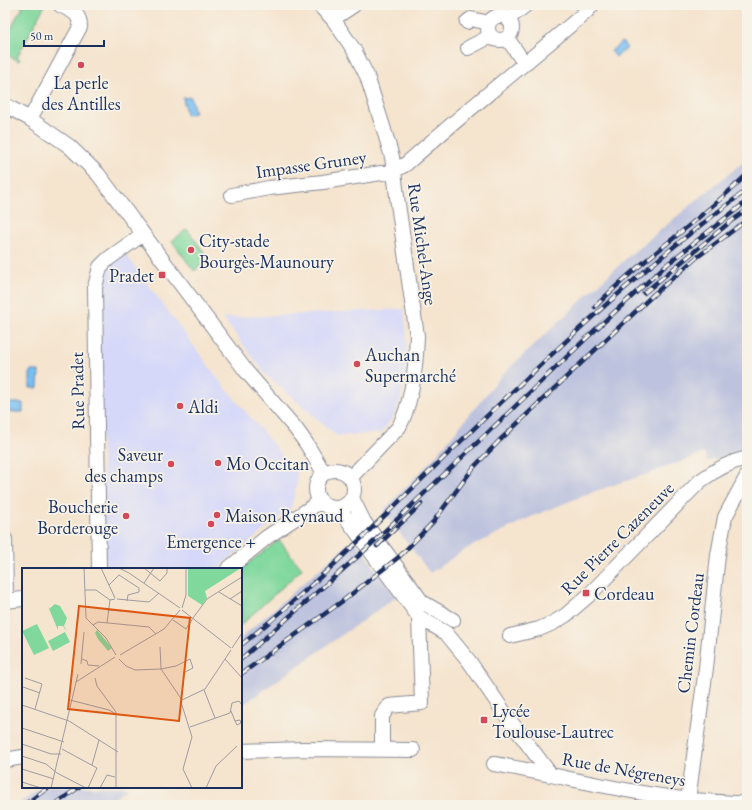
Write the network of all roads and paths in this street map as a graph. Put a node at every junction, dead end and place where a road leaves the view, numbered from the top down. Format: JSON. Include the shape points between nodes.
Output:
{"nodes":[{"id":1,"x":60,"y":5,"type":"edge"},
{"id":2,"x":319,"y":5,"type":"edge"},
{"id":3,"x":354,"y":5,"type":"edge"},
{"id":4,"x":526,"y":5,"type":"edge"},
{"id":5,"x":602,"y":5,"type":"edge"},
{"id":6,"x":589,"y":9,"type":"edge"},
{"id":7,"x":509,"y":18,"type":"junction"},
{"id":8,"x":333,"y":19,"type":"junction"},
{"id":9,"x":467,"y":22,"type":"dead end"},
{"id":10,"x":490,"y":29,"type":"junction"},
{"id":11,"x":507,"y":38,"type":"junction"},
{"id":12,"x":468,"y":48,"type":"dead end"},
{"id":13,"x":525,"y":64,"type":"junction"},
{"id":14,"x":5,"y":105,"type":"edge"},
{"id":15,"x":30,"y":119,"type":"junction"},
{"id":16,"x":394,"y":171,"type":"junction"},
{"id":17,"x":232,"y":195,"type":"dead end"},
{"id":18,"x":143,"y":234,"type":"junction"},
{"id":19,"x":747,"y":458,"type":"edge"},
{"id":20,"x":324,"y":473,"type":"junction"},
{"id":21,"x":747,"y":476,"type":"edge"},
{"id":22,"x":351,"y":477,"type":"junction"},
{"id":23,"x":352,"y":498,"type":"junction"},
{"id":24,"x":321,"y":501,"type":"junction"},
{"id":25,"x":339,"y":508,"type":"junction"},
{"id":26,"x":5,"y":540,"type":"edge"},
{"id":27,"x":99,"y":568,"type":"edge"},
{"id":28,"x":229,"y":568,"type":"edge"},
{"id":29,"x":22,"y":599,"type":"edge"},
{"id":30,"x":6,"y":601,"type":"edge"},
{"id":31,"x":419,"y":617,"type":"junction"},
{"id":32,"x":453,"y":620,"type":"dead end"},
{"id":33,"x":510,"y":636,"type":"dead end"},
{"id":34,"x":382,"y":749,"type":"junction"},
{"id":35,"x":413,"y":750,"type":"dead end"},
{"id":36,"x":242,"y":751,"type":"edge"},
{"id":37,"x":22,"y":757,"type":"edge"},
{"id":38,"x":5,"y":760,"type":"edge"},
{"id":39,"x":494,"y":764,"type":"dead end"},
{"id":40,"x":550,"y":775,"type":"junction"},
{"id":41,"x":688,"y":800,"type":"junction"},
{"id":42,"x":747,"y":804,"type":"edge"}],
"edges":[{"from":1,"to":15,"type":"street","via":[[78,15],[80,27]]},
{"from":2,"to":8,"type":"street"},
{"from":3,"to":8,"type":"street"},
{"from":4,"to":7,"type":"street"},
{"from":5,"to":6,"type":"street","name":"Rue Michel-Ange"},
{"from":6,"to":13,"type":"street","name":"Rue Michel-Ange"},
{"from":7,"to":10,"type":"street","via":[[498,15],[494,17]]},
{"from":7,"to":11,"type":"street","via":[[513,26]]},
{"from":8,"to":16,"type":"street","via":[[354,50],[367,76]]},
{"from":9,"to":10,"type":"street","via":[[471,19]]},
{"from":10,"to":11,"type":"street","via":[[500,40]]},
{"from":10,"to":12,"type":"street"},
{"from":11,"to":13,"type":"street"},
{"from":13,"to":16,"type":"street","name":"Rue Michel-Ange","via":[[406,164]]},
{"from":14,"to":15,"type":"street"},
{"from":15,"to":18,"type":"street","via":[[69,146],[93,169]]},
{"from":16,"to":17,"type":"street","name":"Impasse Gruney"},
{"from":16,"to":22,"type":"street","name":"Rue Michel-Ange","via":[[417,336],[417,359],[411,390],[399,427]]},
{"from":18,"to":20,"type":"street","via":[[246,371],[296,430]]},
{"from":18,"to":27,"type":"street","name":"Rue Pradet","via":[[100,266],[95,287]]},
{"from":19,"to":33,"type":"street","name":"Rue Pierre Cazeneuve","via":[[721,467],[700,481],[588,596],[566,615],[553,624]]},
{"from":20,"to":22,"type":"street","via":[[329,470],[341,470]]},
{"from":20,"to":24,"type":"street","via":[[316,487]]},
{"from":21,"to":41,"type":"street","name":"Chemin Cordeau","via":[[725,517],[718,555]]},
{"from":22,"to":23,"type":"street","via":[[355,487]]},
{"from":23,"to":25,"type":"street"},
{"from":23,"to":32,"type":"street","via":[[364,522],[422,602]]},
{"from":24,"to":25,"type":"street","via":[[329,507]]},
{"from":24,"to":28,"type":"street","via":[[267,537]]},
{"from":25,"to":31,"type":"street"},
{"from":26,"to":30,"type":"street"},
{"from":29,"to":30,"type":"street"},
{"from":31,"to":34,"type":"street","via":[[422,702],[389,706],[382,716]]},
{"from":31,"to":40,"type":"street","via":[[446,633],[469,661]]},
{"from":34,"to":35,"type":"street"},
{"from":34,"to":36,"type":"street"},
{"from":37,"to":38,"type":"street"},
{"from":39,"to":40,"type":"street","name":"Rue de Négreneys"},
{"from":40,"to":41,"type":"street","name":"Rue de Négreneys"},
{"from":41,"to":42,"type":"street","name":"Rue de Négreneys"}]}
